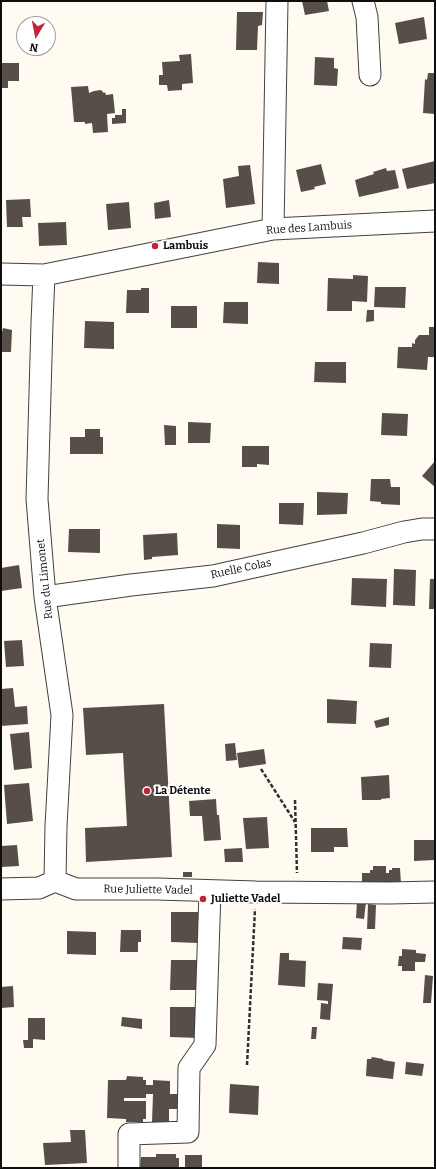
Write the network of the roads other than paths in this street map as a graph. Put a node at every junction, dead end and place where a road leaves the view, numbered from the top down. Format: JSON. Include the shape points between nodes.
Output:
{"nodes":[{"id":1,"x":277,"y":1,"type":"edge"},
{"id":2,"x":363,"y":1,"type":"edge"},
{"id":3,"x":370,"y":75,"type":"dead end"},
{"id":4,"x":435,"y":221,"type":"edge"},
{"id":5,"x":273,"y":229,"type":"junction"},
{"id":6,"x":1,"y":274,"type":"edge"},
{"id":7,"x":44,"y":275,"type":"junction"},
{"id":8,"x":435,"y":529,"type":"edge"},
{"id":9,"x":45,"y":597,"type":"junction"},
{"id":10,"x":55,"y":881,"type":"junction"},
{"id":11,"x":1,"y":889,"type":"edge"},
{"id":12,"x":210,"y":891,"type":"junction"},
{"id":13,"x":435,"y":892,"type":"edge"},
{"id":14,"x":129,"y":1168,"type":"edge"}],
"edges":[{"from":1,"to":5,"type":"street"},
{"from":2,"to":3,"type":"street","via":[[367,17]]},
{"from":4,"to":5,"type":"street","name":"Rue des Lambuis"},
{"from":5,"to":7,"type":"street","name":"Rue des Lambuis"},
{"from":6,"to":7,"type":"street","name":"Rue des Lambuis"},
{"from":7,"to":9,"type":"street","name":"Rue du Limonet","via":[[37,499]]},
{"from":8,"to":9,"type":"street","name":"Ruelle Colas","via":[[404,532],[213,576]]},
{"from":9,"to":10,"type":"street","name":"Rue du Limonet","via":[[62,715]]},
{"from":10,"to":11,"type":"street","via":[[40,888]]},
{"from":10,"to":12,"type":"street","name":"Rue Juliette Vadel","via":[[76,889]]},
{"from":12,"to":13,"type":"street","name":"Rue Juliette Vadel"},
{"from":12,"to":14,"type":"street","via":[[205,1045],[189,1068],[188,1132],[129,1134]]}]}
